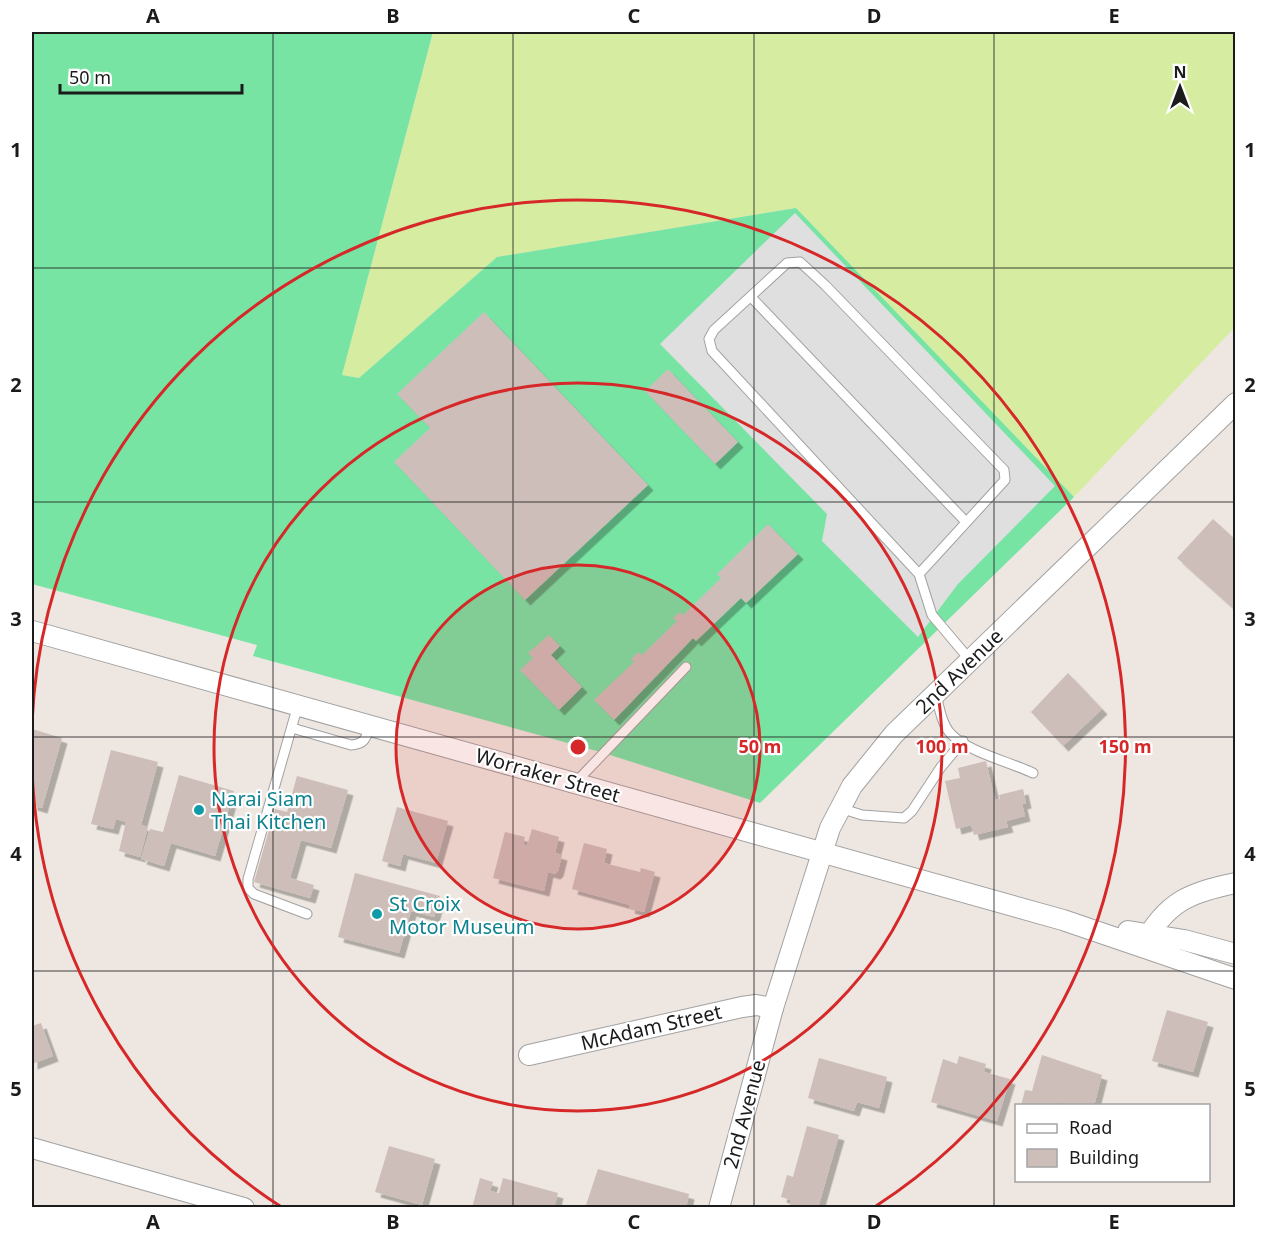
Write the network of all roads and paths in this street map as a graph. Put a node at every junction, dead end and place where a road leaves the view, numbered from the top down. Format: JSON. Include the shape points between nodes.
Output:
{"nodes":[{"id":1,"x":751,"y":297,"type":"junction"},
{"id":2,"x":1236,"y":403,"type":"edge"},
{"id":3,"x":966,"y":522,"type":"junction"},
{"id":4,"x":919,"y":573,"type":"junction"},
{"id":5,"x":32,"y":631,"type":"edge"},
{"id":6,"x":970,"y":660,"type":"junction"},
{"id":7,"x":686,"y":666,"type":"dead end"},
{"id":8,"x":936,"y":694,"type":"junction"},
{"id":9,"x":298,"y":705,"type":"junction"},
{"id":10,"x":370,"y":726,"type":"junction"},
{"id":11,"x":292,"y":728,"type":"junction"},
{"id":12,"x":963,"y":741,"type":"junction"},
{"id":13,"x":1033,"y":773,"type":"dead end"},
{"id":14,"x":576,"y":782,"type":"junction"},
{"id":15,"x":838,"y":807,"type":"junction"},
{"id":16,"x":822,"y":853,"type":"junction"},
{"id":17,"x":1236,"y":883,"type":"edge"},
{"id":18,"x":307,"y":914,"type":"dead end"},
{"id":19,"x":1145,"y":940,"type":"junction"},
{"id":20,"x":1236,"y":954,"type":"edge"},
{"id":21,"x":1236,"y":979,"type":"edge"},
{"id":22,"x":773,"y":1008,"type":"junction"},
{"id":23,"x":529,"y":1055,"type":"dead end"},
{"id":24,"x":32,"y":1148,"type":"edge"},
{"id":25,"x":244,"y":1208,"type":"edge"},
{"id":26,"x":719,"y":1208,"type":"edge"}],
"edges":[{"from":1,"to":3,"type":"lane"},
{"from":1,"to":3,"type":"lane","via":[[788,263],[800,262],[1004,470],[1005,480]]},
{"from":1,"to":4,"type":"lane","via":[[714,330],[709,339],[712,351]]},
{"from":2,"to":6,"type":"street","name":"2nd Avenue"},
{"from":3,"to":4,"type":"lane"},
{"from":4,"to":6,"type":"lane","via":[[932,615]]},
{"from":5,"to":9,"type":"street","name":"Worraker Street"},
{"from":6,"to":8,"type":"street","name":"2nd Avenue"},
{"from":7,"to":14,"type":"lane"},
{"from":8,"to":12,"type":"lane","via":[[951,734]]},
{"from":8,"to":15,"type":"street","name":"2nd Avenue","via":[[873,758]]},
{"from":9,"to":10,"type":"street","name":"Worraker Street"},
{"from":9,"to":11,"type":"lane"},
{"from":10,"to":11,"type":"lane","via":[[366,741],[360,745]]},
{"from":10,"to":14,"type":"street","name":"Worraker Street"},
{"from":11,"to":18,"type":"lane","via":[[248,888],[254,894]]},
{"from":12,"to":13,"type":"lane"},
{"from":12,"to":15,"type":"lane","via":[[904,818],[862,815]]},
{"from":14,"to":16,"type":"street","name":"Worraker Street"},
{"from":15,"to":16,"type":"street","name":"2nd Avenue"},
{"from":16,"to":19,"type":"street","name":"Worraker Street"},
{"from":16,"to":22,"type":"street","name":"2nd Avenue"},
{"from":17,"to":19,"type":"street","via":[[1182,899],[1169,908]]},
{"from":19,"to":20,"type":"street","name":"Worraker Street","via":[[1184,940]]},
{"from":19,"to":21,"type":"street","name":"Worraker Street"},
{"from":22,"to":23,"type":"street","name":"McAdam Street","via":[[742,1006]]},
{"from":22,"to":26,"type":"street","name":"2nd Avenue"},
{"from":24,"to":25,"type":"street"}]}
